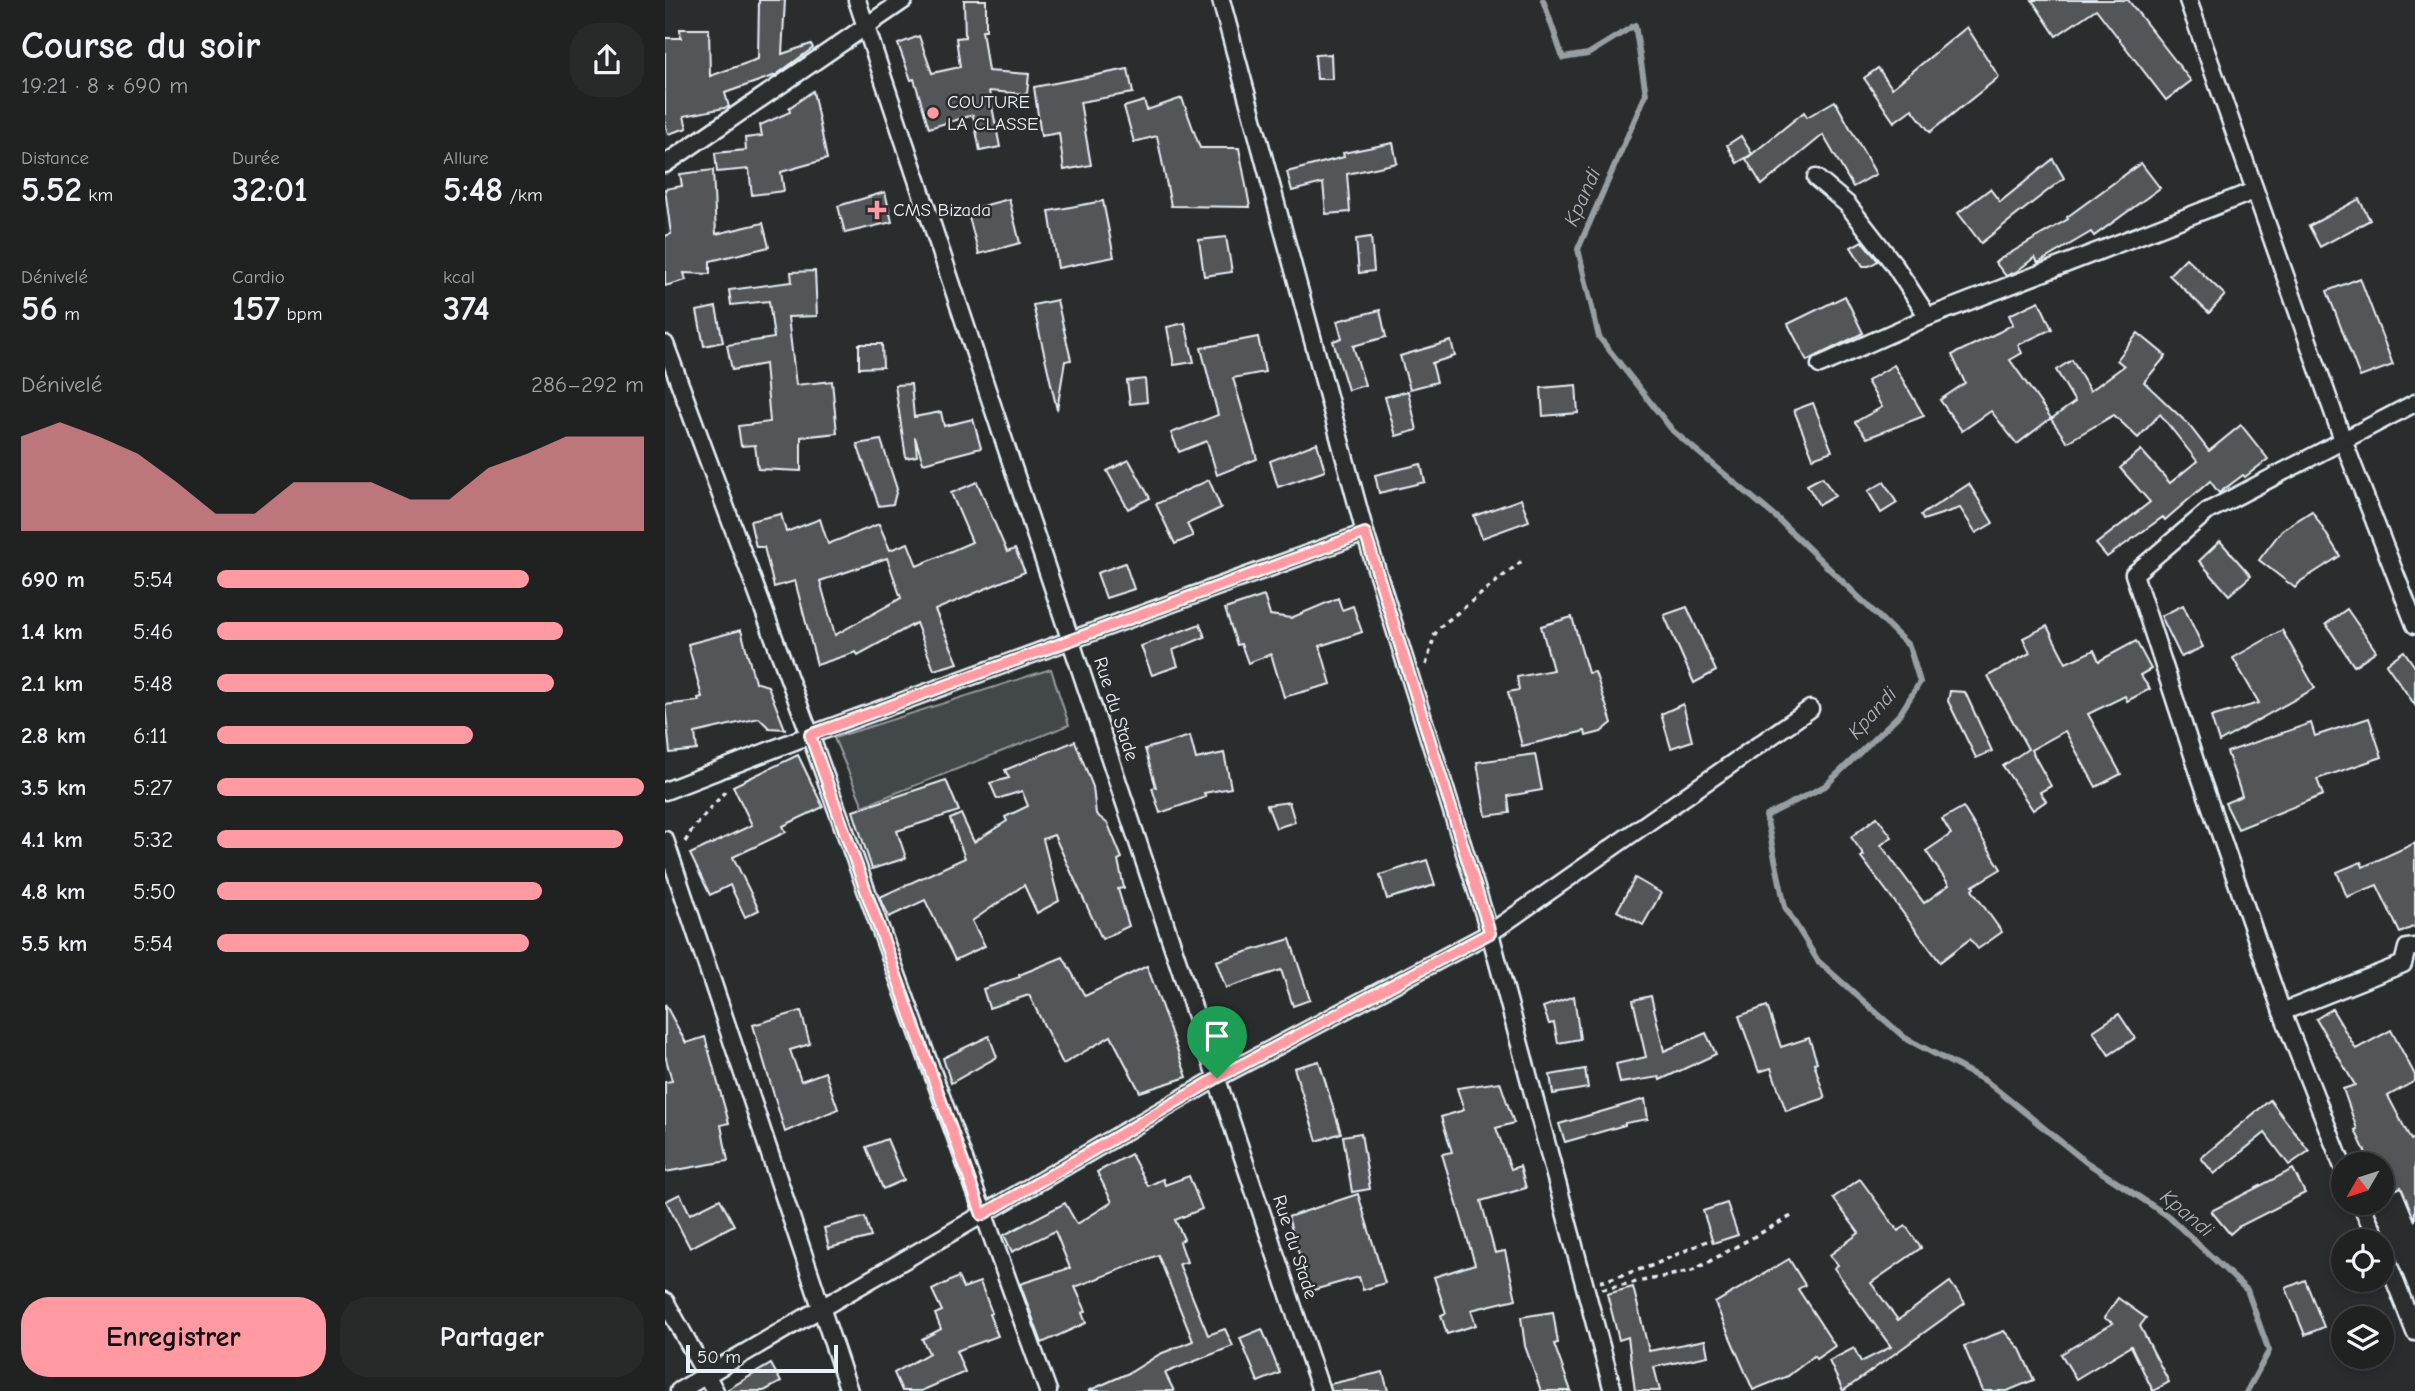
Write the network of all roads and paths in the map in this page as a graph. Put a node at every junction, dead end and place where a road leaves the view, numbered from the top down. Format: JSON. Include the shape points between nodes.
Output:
{"nodes":[{"id":1,"x":857,"y":0,"type":"edge"},
{"id":2,"x":904,"y":0,"type":"edge"},
{"id":3,"x":1221,"y":0,"type":"edge"},
{"id":4,"x":2187,"y":0,"type":"edge"},
{"id":5,"x":865,"y":25,"type":"junction"},
{"id":6,"x":665,"y":164,"type":"edge"},
{"id":7,"x":1816,"y":178,"type":"dead end"},
{"id":8,"x":2254,"y":191,"type":"junction"},
{"id":9,"x":1928,"y":317,"type":"junction"},
{"id":10,"x":665,"y":344,"type":"edge"},
{"id":11,"x":1820,"y":365,"type":"dead end"},
{"id":12,"x":2415,"y":403,"type":"edge"},
{"id":13,"x":2343,"y":440,"type":"junction"},
{"id":14,"x":1365,"y":533,"type":"junction"},
{"id":15,"x":1522,"y":561,"type":"dead end"},
{"id":16,"x":2415,"y":625,"type":"edge"},
{"id":17,"x":1070,"y":639,"type":"junction"},
{"id":18,"x":1411,"y":681,"type":"junction"},
{"id":19,"x":1810,"y":709,"type":"dead end"},
{"id":20,"x":810,"y":735,"type":"junction"},
{"id":21,"x":728,"y":788,"type":"dead end"},
{"id":22,"x":665,"y":790,"type":"edge"},
{"id":23,"x":665,"y":840,"type":"edge"},
{"id":24,"x":685,"y":843,"type":"dead end"},
{"id":25,"x":1490,"y":933,"type":"junction"},
{"id":26,"x":2415,"y":947,"type":"edge"},
{"id":27,"x":2282,"y":1012,"type":"junction"},
{"id":28,"x":1217,"y":1078,"type":"junction"},
{"id":29,"x":2337,"y":1152,"type":"edge"},
{"id":30,"x":1795,"y":1214,"type":"dead end"},
{"id":31,"x":982,"y":1215,"type":"junction"},
{"id":32,"x":1707,"y":1241,"type":"dead end"},
{"id":33,"x":2394,"y":1279,"type":"edge"},
{"id":34,"x":1585,"y":1289,"type":"junction"},
{"id":35,"x":665,"y":1301,"type":"edge"},
{"id":36,"x":822,"y":1308,"type":"junction"},
{"id":37,"x":2415,"y":1332,"type":"edge"},
{"id":38,"x":706,"y":1375,"type":"junction"},
{"id":39,"x":679,"y":1391,"type":"edge"},
{"id":40,"x":715,"y":1391,"type":"edge"},
{"id":41,"x":849,"y":1391,"type":"edge"},
{"id":42,"x":1048,"y":1391,"type":"edge"},
{"id":43,"x":1321,"y":1391,"type":"edge"},
{"id":44,"x":1612,"y":1391,"type":"edge"}],
"edges":[{"from":1,"to":5,"type":"street","name":"Rue du Stade"},
{"from":2,"to":5,"type":"street"},
{"from":3,"to":14,"type":"street"},
{"from":4,"to":8,"type":"street"},
{"from":5,"to":6,"type":"street"},
{"from":5,"to":17,"type":"street","name":"Rue du Stade"},
{"from":7,"to":9,"type":"street","via":[[1847,204]]},
{"from":8,"to":9,"type":"street"},
{"from":8,"to":13,"type":"street"},
{"from":9,"to":11,"type":"street"},
{"from":10,"to":20,"type":"street"},
{"from":12,"to":13,"type":"street"},
{"from":13,"to":16,"type":"street"},
{"from":13,"to":27,"type":"street","via":[[2208,511],[2134,574]]},
{"from":14,"to":17,"type":"street"},
{"from":14,"to":18,"type":"street"},
{"from":15,"to":18,"type":"path","via":[[1441,626],[1421,676]]},
{"from":17,"to":20,"type":"street"},
{"from":17,"to":28,"type":"street","name":"Rue du Stade"},
{"from":18,"to":25,"type":"street"},
{"from":19,"to":25,"type":"street"},
{"from":20,"to":22,"type":"street"},
{"from":20,"to":31,"type":"street"},
{"from":21,"to":24,"type":"path"},
{"from":23,"to":36,"type":"street"},
{"from":25,"to":28,"type":"street"},
{"from":25,"to":34,"type":"street"},
{"from":26,"to":27,"type":"street","via":[[2407,948],[2403,964]]},
{"from":27,"to":29,"type":"street"},
{"from":28,"to":31,"type":"street"},
{"from":28,"to":43,"type":"street","name":"Rue du Stade"},
{"from":30,"to":34,"type":"path","via":[[1692,1272]]},
{"from":31,"to":36,"type":"street"},
{"from":31,"to":42,"type":"street"},
{"from":32,"to":34,"type":"path"},
{"from":33,"to":37,"type":"street"},
{"from":34,"to":44,"type":"street"},
{"from":35,"to":38,"type":"street"},
{"from":36,"to":38,"type":"street"},
{"from":36,"to":41,"type":"street"},
{"from":38,"to":39,"type":"street"},
{"from":38,"to":40,"type":"street"}]}
